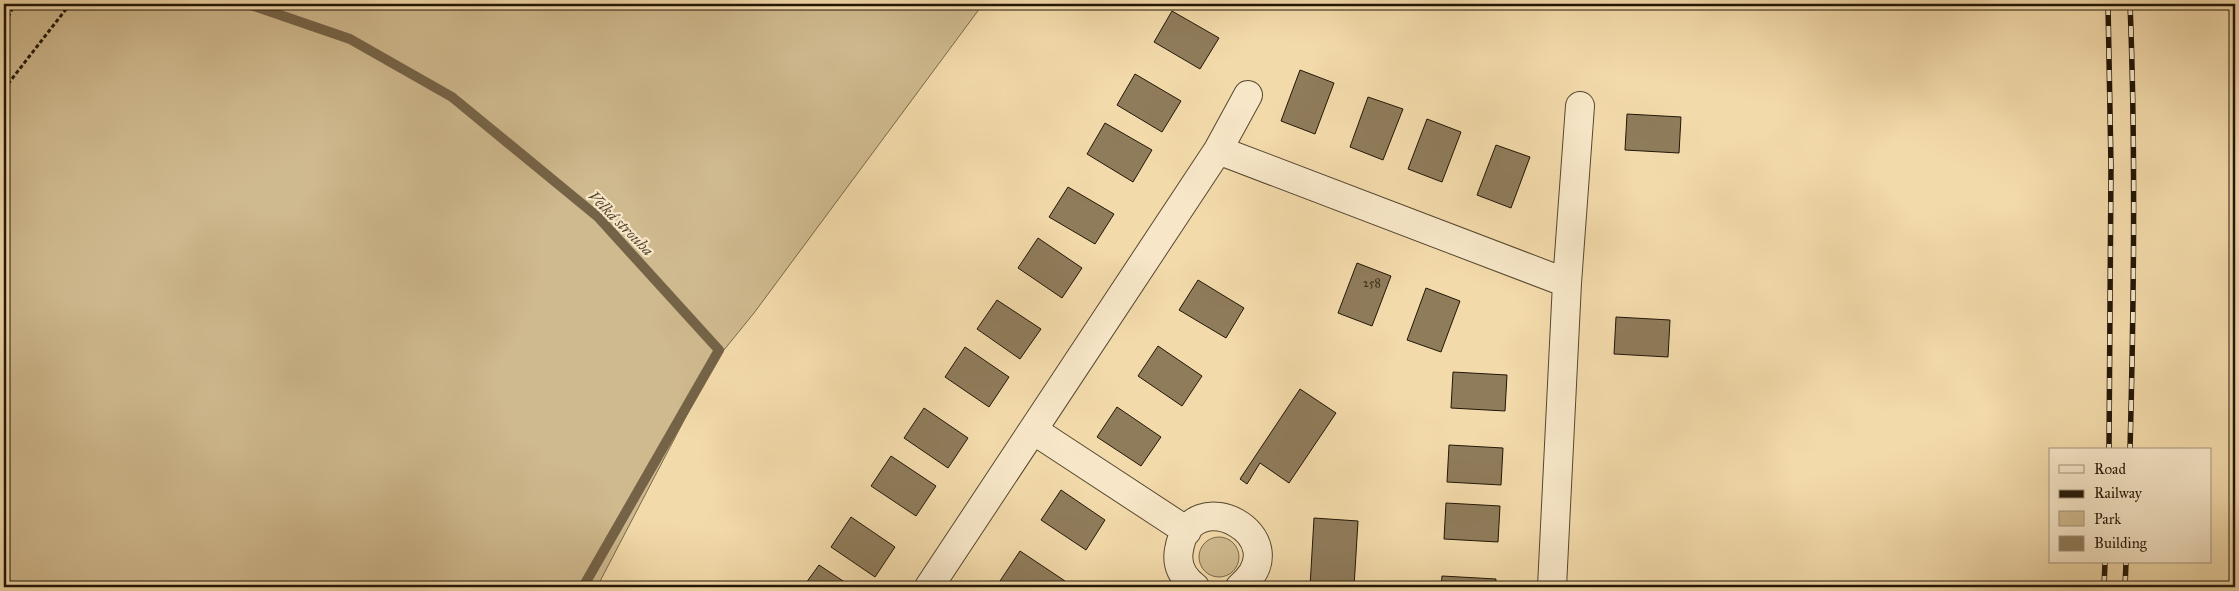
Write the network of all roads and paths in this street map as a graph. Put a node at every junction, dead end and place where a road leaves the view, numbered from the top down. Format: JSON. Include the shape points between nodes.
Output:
{"nodes":[{"id":1,"x":14,"y":4,"type":"edge"},
{"id":2,"x":70,"y":4,"type":"edge"},
{"id":3,"x":4,"y":29,"type":"edge"},
{"id":4,"x":4,"y":89,"type":"edge"},
{"id":5,"x":1248,"y":95,"type":"dead end"},
{"id":6,"x":1580,"y":106,"type":"dead end"},
{"id":7,"x":1218,"y":150,"type":"junction"},
{"id":8,"x":1567,"y":283,"type":"junction"},
{"id":9,"x":1033,"y":430,"type":"junction"},
{"id":10,"x":1187,"y":531,"type":"junction"},
{"id":11,"x":929,"y":587,"type":"edge"},
{"id":12,"x":1195,"y":587,"type":"edge"},
{"id":13,"x":1240,"y":587,"type":"edge"},
{"id":14,"x":1552,"y":587,"type":"edge"}],
"edges":[{"from":1,"to":3,"type":"path"},
{"from":2,"to":4,"type":"path"},
{"from":5,"to":7,"type":"street"},
{"from":6,"to":8,"type":"street"},
{"from":7,"to":8,"type":"street"},
{"from":7,"to":9,"type":"street"},
{"from":8,"to":14,"type":"street"},
{"from":9,"to":10,"type":"street"},
{"from":9,"to":11,"type":"street"},
{"from":10,"to":12,"type":"street","via":[[1180,543],[1178,556],[1180,570]]},
{"from":10,"to":13,"type":"street","via":[[1210,517],[1236,521],[1247,530],[1257,555],[1248,580]]}]}
